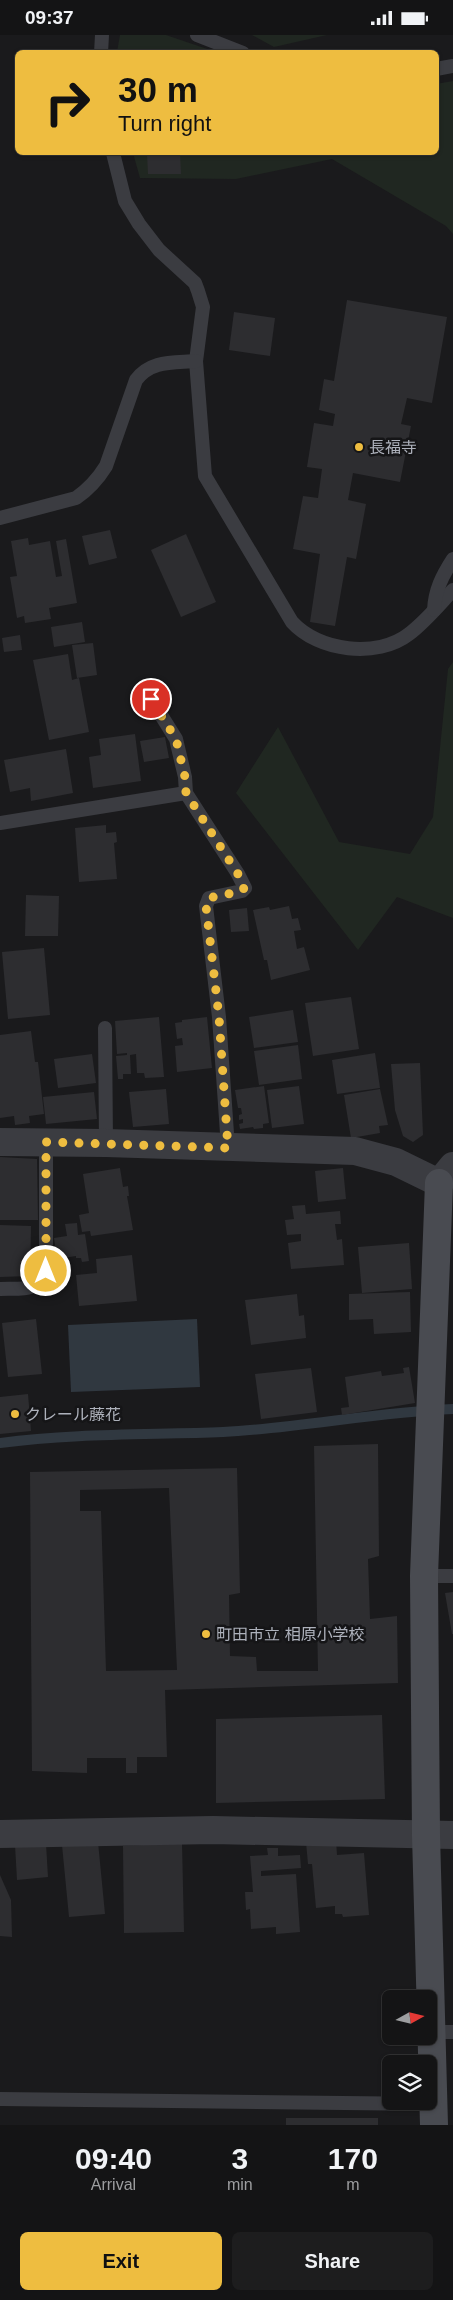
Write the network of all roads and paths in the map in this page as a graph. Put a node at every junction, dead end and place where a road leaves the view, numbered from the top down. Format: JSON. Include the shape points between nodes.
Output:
{"nodes":[{"id":1,"x":102,"y":35,"type":"edge"},
{"id":2,"x":197,"y":35,"type":"edge"},
{"id":3,"x":100,"y":50,"type":"edge"},
{"id":4,"x":235,"y":50,"type":"edge"},
{"id":5,"x":453,"y":66,"type":"edge"},
{"id":6,"x":439,"y":68,"type":"edge"},
{"id":7,"x":114,"y":155,"type":"edge"},
{"id":8,"x":196,"y":361,"type":"junction"},
{"id":9,"x":0,"y":518,"type":"edge"},
{"id":10,"x":453,"y":559,"type":"edge"},
{"id":11,"x":453,"y":590,"type":"edge"},
{"id":12,"x":434,"y":610,"type":"junction"},
{"id":13,"x":151,"y":699,"type":"dead end"},
{"id":14,"x":186,"y":793,"type":"junction"},
{"id":15,"x":0,"y":823,"type":"edge"},
{"id":16,"x":105,"y":1028,"type":"dead end"},
{"id":17,"x":0,"y":1142,"type":"edge"},
{"id":18,"x":46,"y":1142,"type":"junction"},
{"id":19,"x":106,"y":1143,"type":"junction"},
{"id":20,"x":228,"y":1148,"type":"junction"},
{"id":21,"x":446,"y":1189,"type":"edge"},
{"id":22,"x":0,"y":1289,"type":"edge"},
{"id":23,"x":424,"y":1576,"type":"junction"},
{"id":24,"x":453,"y":1576,"type":"edge"},
{"id":25,"x":0,"y":1834,"type":"edge"},
{"id":26,"x":426,"y":1835,"type":"junction"},
{"id":27,"x":453,"y":1835,"type":"edge"},
{"id":28,"x":442,"y":2032,"type":"edge"},
{"id":29,"x":0,"y":2099,"type":"edge"},
{"id":30,"x":434,"y":2114,"type":"edge"}],
"edges":[{"from":1,"to":3,"type":"lane"},
{"from":2,"to":4,"type":"lane"},
{"from":5,"to":6,"type":"lane"},
{"from":7,"to":8,"type":"lane","via":[[125,201],[139,224],[198,291],[203,307]]},
{"from":8,"to":9,"type":"lane","via":[[157,363],[140,374],[106,466],[84,493],[76,498]]},
{"from":8,"to":12,"type":"lane","via":[[205,476],[292,622],[315,640],[357,650],[396,642],[409,635]]},
{"from":10,"to":12,"type":"lane","via":[[435,592]]},
{"from":11,"to":12,"type":"lane"},
{"from":13,"to":14,"type":"lane","via":[[176,739]]},
{"from":14,"to":15,"type":"lane"},
{"from":14,"to":20,"type":"lane","via":[[244,888],[209,898],[206,906],[220,1026]]},
{"from":16,"to":19,"type":"lane"},
{"from":17,"to":18,"type":"street"},
{"from":18,"to":19,"type":"street"},
{"from":18,"to":22,"type":"lane","via":[[46,1271],[37,1285],[30,1288]]},
{"from":19,"to":20,"type":"street"},
{"from":20,"to":21,"type":"street","via":[[355,1151],[396,1162]]},
{"from":21,"to":23,"type":"street","via":[[430,1411]]},
{"from":23,"to":24,"type":"lane"},
{"from":23,"to":26,"type":"street"},
{"from":25,"to":26,"type":"street","via":[[213,1830]]},
{"from":26,"to":27,"type":"street"},
{"from":26,"to":28,"type":"street"},
{"from":28,"to":30,"type":"street"},
{"from":29,"to":30,"type":"lane"}]}
